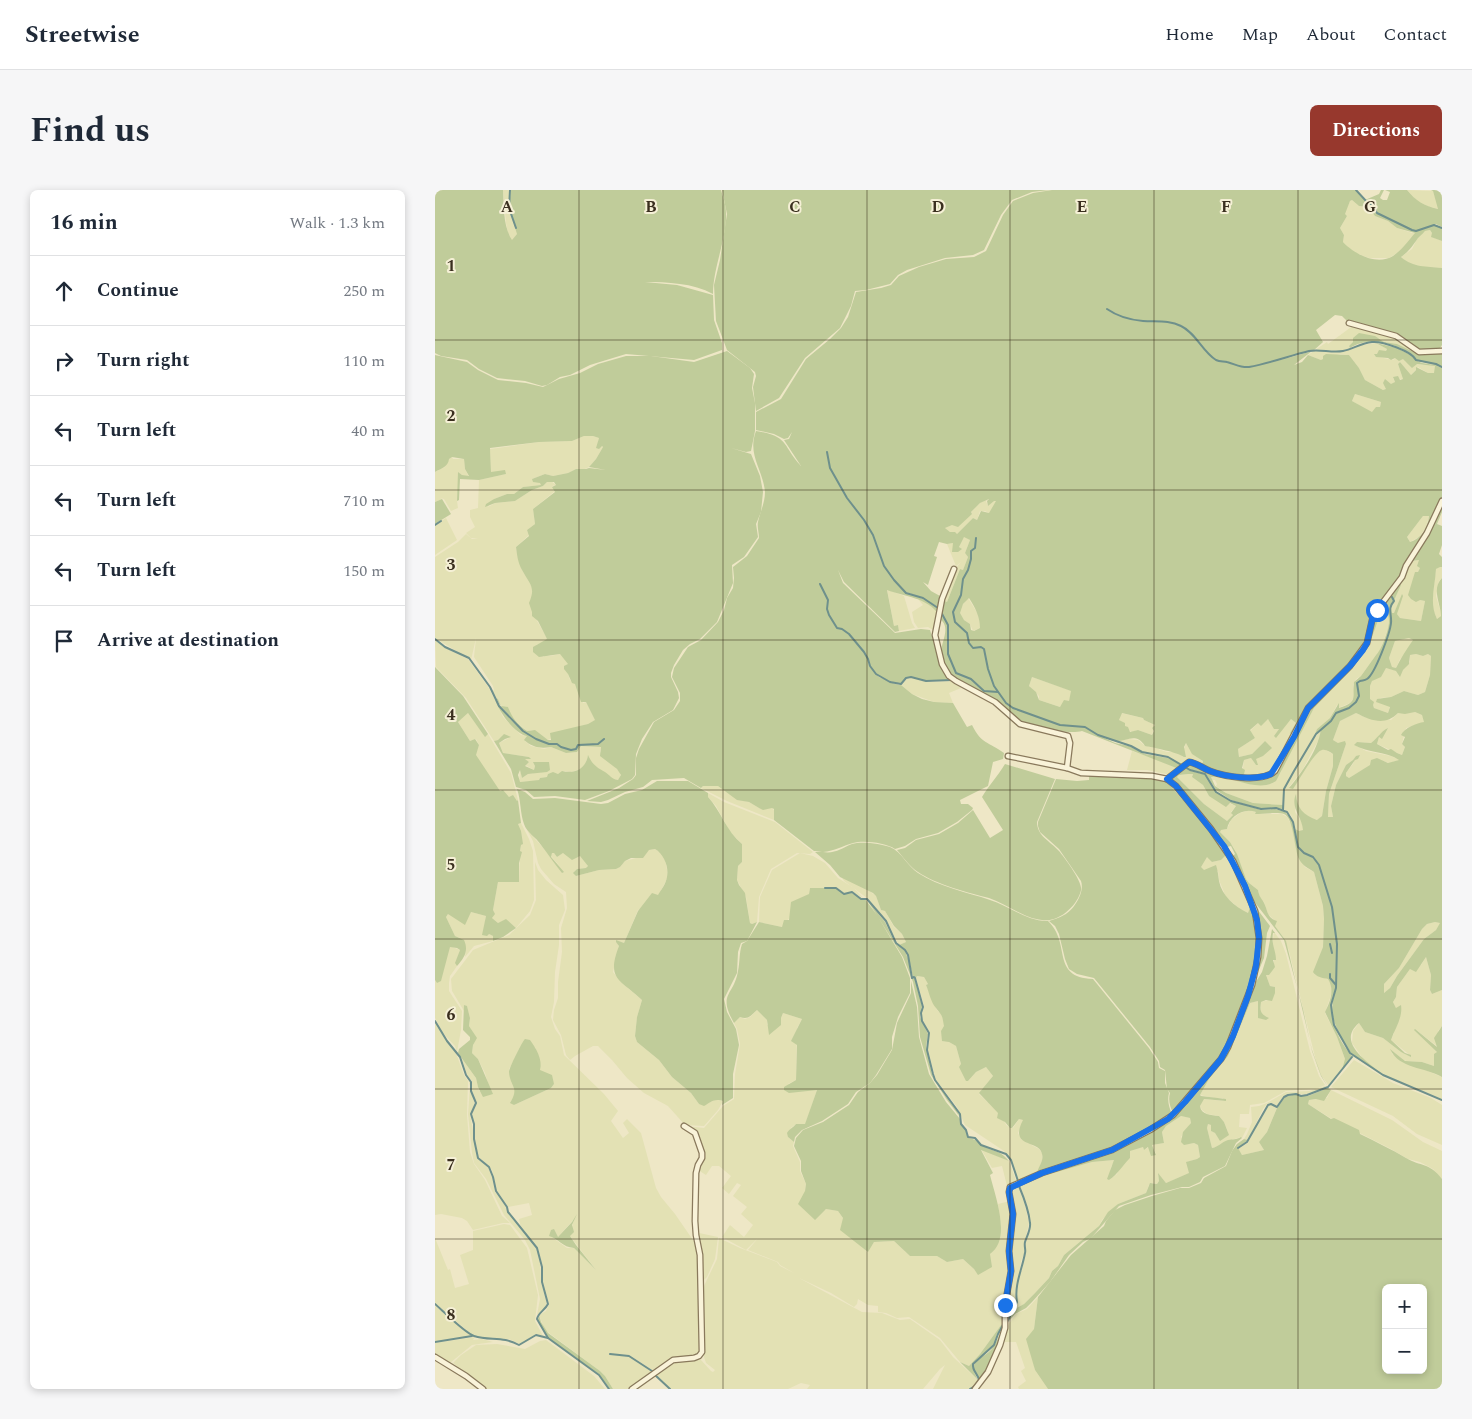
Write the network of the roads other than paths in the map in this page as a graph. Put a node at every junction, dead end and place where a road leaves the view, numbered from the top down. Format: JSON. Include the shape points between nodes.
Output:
{"nodes":[{"id":1,"x":1349,"y":323,"type":"dead end"},
{"id":2,"x":1442,"y":351,"type":"edge"},
{"id":3,"x":1442,"y":501,"type":"edge"},
{"id":4,"x":954,"y":569,"type":"dead end"},
{"id":5,"x":1008,"y":756,"type":"dead end"},
{"id":6,"x":1067,"y":768,"type":"junction"},
{"id":7,"x":1167,"y":779,"type":"junction"},
{"id":8,"x":684,"y":1126,"type":"dead end"},
{"id":9,"x":435,"y":1357,"type":"edge"},
{"id":10,"x":483,"y":1389,"type":"edge"},
{"id":11,"x":632,"y":1389,"type":"edge"},
{"id":12,"x":975,"y":1389,"type":"edge"}],
"edges":[{"from":1,"to":2,"type":"street","via":[[1396,336],[1419,352]]},
{"from":3,"to":7,"type":"street","via":[[1402,578],[1373,616],[1367,643],[1350,666],[1308,708],[1271,774],[1258,778],[1216,773],[1189,762]]},
{"from":4,"to":6,"type":"street","via":[[935,628],[945,670],[955,681],[995,702],[1020,724],[1068,736]]},
{"from":5,"to":6,"type":"street"},
{"from":6,"to":7,"type":"street","via":[[1094,775]]},
{"from":7,"to":12,"type":"street","via":[[1224,846],[1251,900],[1259,938],[1250,990],[1224,1054],[1173,1115],[1112,1150],[1042,1173],[1010,1188],[1013,1214],[1009,1251],[1011,1271],[1005,1328],[988,1372]]},
{"from":8,"to":11,"type":"street","via":[[695,1133],[702,1153],[697,1173],[695,1221],[700,1255],[701,1352],[693,1358],[673,1360]]},
{"from":9,"to":10,"type":"street"}]}
